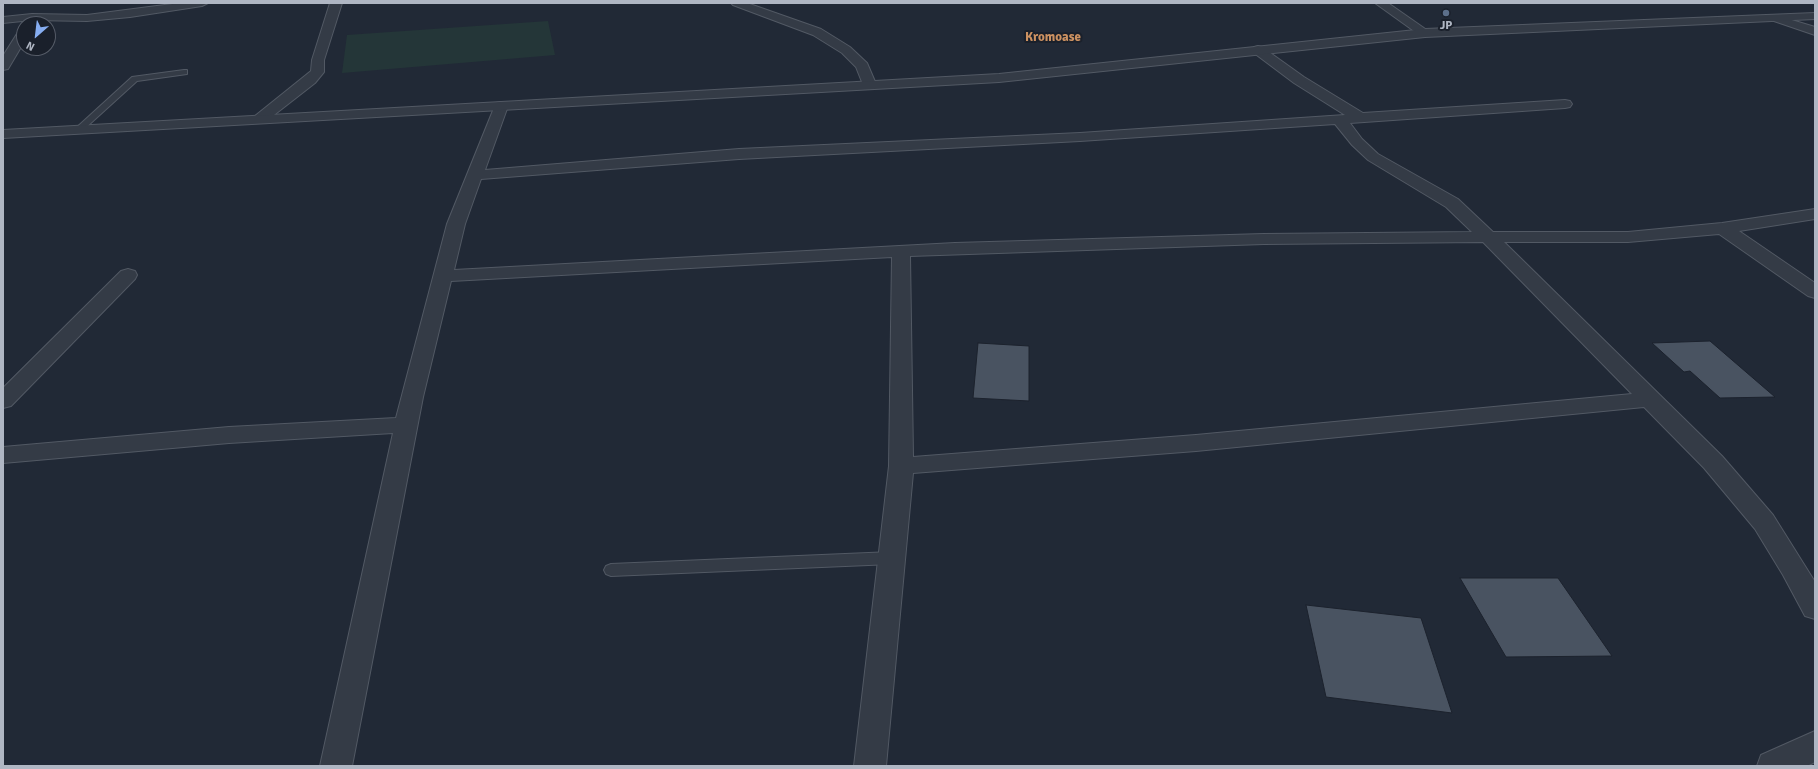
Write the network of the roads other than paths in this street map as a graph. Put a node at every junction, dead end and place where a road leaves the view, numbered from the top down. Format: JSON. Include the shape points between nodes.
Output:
{"nodes":[{"id":1,"x":33,"y":3,"type":"edge"},
{"id":2,"x":202,"y":3,"type":"edge"},
{"id":3,"x":336,"y":3,"type":"edge"},
{"id":4,"x":737,"y":3,"type":"edge"},
{"id":5,"x":1381,"y":3,"type":"edge"},
{"id":6,"x":31,"y":16,"type":"edge"},
{"id":7,"x":1815,"y":16,"type":"edge"},
{"id":8,"x":1776,"y":18,"type":"junction"},
{"id":9,"x":3,"y":20,"type":"edge"},
{"id":10,"x":16,"y":20,"type":"edge"},
{"id":11,"x":56,"y":20,"type":"edge"},
{"id":12,"x":1815,"y":31,"type":"edge"},
{"id":13,"x":1425,"y":33,"type":"junction"},
{"id":14,"x":16,"y":45,"type":"edge"},
{"id":15,"x":1258,"y":50,"type":"junction"},
{"id":16,"x":3,"y":66,"type":"edge"},
{"id":17,"x":184,"y":72,"type":"dead end"},
{"id":18,"x":869,"y":84,"type":"junction"},
{"id":19,"x":1565,"y":104,"type":"dead end"},
{"id":20,"x":501,"y":106,"type":"junction"},
{"id":21,"x":1358,"y":117,"type":"junction"},
{"id":22,"x":1339,"y":118,"type":"junction"},
{"id":23,"x":260,"y":119,"type":"junction"},
{"id":24,"x":79,"y":129,"type":"junction"},
{"id":25,"x":3,"y":134,"type":"edge"},
{"id":26,"x":476,"y":175,"type":"junction"},
{"id":27,"x":1815,"y":214,"type":"edge"},
{"id":28,"x":1722,"y":228,"type":"junction"},
{"id":29,"x":1488,"y":237,"type":"junction"},
{"id":30,"x":901,"y":251,"type":"junction"},
{"id":31,"x":128,"y":275,"type":"dead end"},
{"id":32,"x":444,"y":276,"type":"junction"},
{"id":33,"x":1815,"y":292,"type":"edge"},
{"id":34,"x":1651,"y":399,"type":"junction"},
{"id":35,"x":3,"y":401,"type":"edge"},
{"id":36,"x":406,"y":425,"type":"junction"},
{"id":37,"x":3,"y":455,"type":"edge"},
{"id":38,"x":901,"y":466,"type":"junction"},
{"id":39,"x":892,"y":558,"type":"junction"},
{"id":40,"x":611,"y":570,"type":"dead end"},
{"id":41,"x":1815,"y":608,"type":"edge"},
{"id":42,"x":1815,"y":746,"type":"edge"},
{"id":43,"x":336,"y":766,"type":"edge"},
{"id":44,"x":870,"y":766,"type":"edge"},
{"id":45,"x":1773,"y":766,"type":"edge"}],
"edges":[{"from":1,"to":6,"type":"street"},
{"from":2,"to":11,"type":"street","via":[[130,14]]},
{"from":3,"to":23,"type":"street","via":[[318,60],[317,72]]},
{"from":4,"to":18,"type":"street","via":[[817,32],[846,50],[862,66]]},
{"from":5,"to":13,"type":"street"},
{"from":7,"to":8,"type":"street"},
{"from":8,"to":12,"type":"street"},
{"from":8,"to":13,"type":"street"},
{"from":9,"to":10,"type":"street"},
{"from":13,"to":15,"type":"street"},
{"from":14,"to":16,"type":"street"},
{"from":15,"to":18,"type":"street","via":[[999,78]]},
{"from":15,"to":21,"type":"street","via":[[1299,80]]},
{"from":17,"to":24,"type":"lane","via":[[135,79]]},
{"from":18,"to":20,"type":"street"},
{"from":19,"to":21,"type":"street"},
{"from":20,"to":23,"type":"street"},
{"from":20,"to":26,"type":"street"},
{"from":21,"to":22,"type":"street"},
{"from":22,"to":26,"type":"street","via":[[1088,136],[739,154]]},
{"from":22,"to":29,"type":"street","via":[[1357,142],[1373,156],[1452,203]]},
{"from":23,"to":24,"type":"street"},
{"from":24,"to":25,"type":"street"},
{"from":26,"to":32,"type":"street","via":[[456,224]]},
{"from":27,"to":28,"type":"street"},
{"from":28,"to":29,"type":"street","via":[[1628,237]]},
{"from":28,"to":33,"type":"street"},
{"from":29,"to":30,"type":"street","via":[[1264,239]]},
{"from":29,"to":34,"type":"street"},
{"from":30,"to":32,"type":"street"},
{"from":30,"to":38,"type":"street"},
{"from":31,"to":35,"type":"street"},
{"from":32,"to":36,"type":"street"},
{"from":34,"to":38,"type":"street","via":[[1196,444]]},
{"from":34,"to":41,"type":"street","via":[[1713,462],[1764,522]]},
{"from":36,"to":37,"type":"street","via":[[229,435]]},
{"from":36,"to":43,"type":"street"},
{"from":38,"to":39,"type":"street"},
{"from":39,"to":40,"type":"lane"},
{"from":39,"to":44,"type":"street"},
{"from":42,"to":45,"type":"street"}]}
